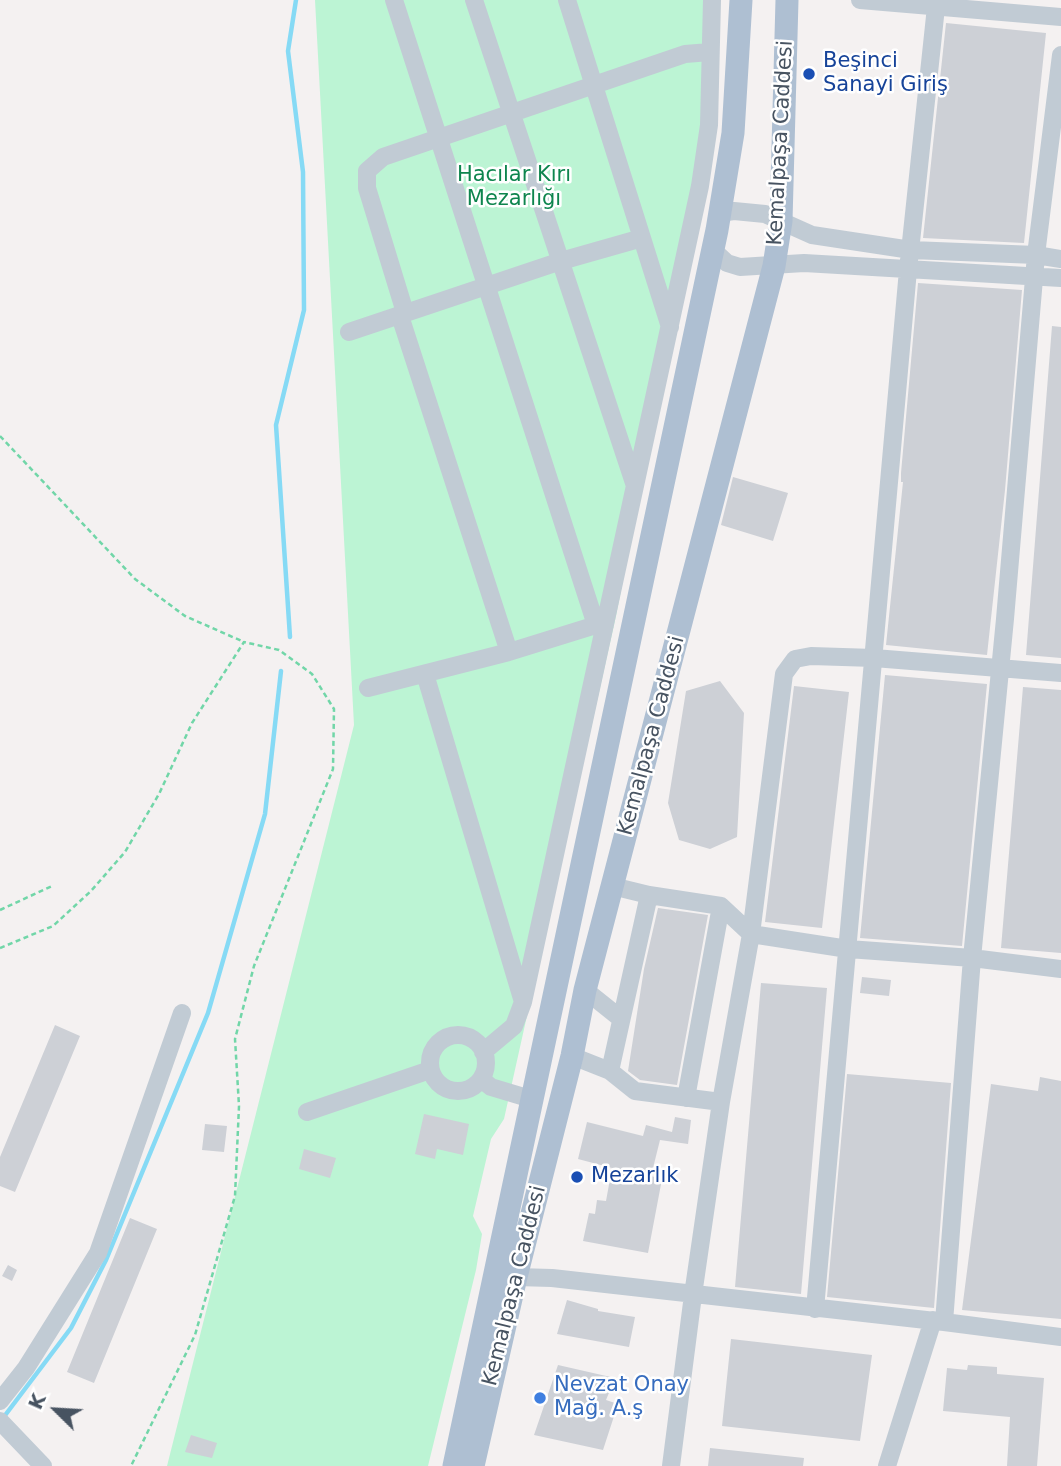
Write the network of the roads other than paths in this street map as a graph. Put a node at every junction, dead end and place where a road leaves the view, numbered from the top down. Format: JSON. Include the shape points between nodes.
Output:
{"nodes":[{"id":1,"x":394,"y":0,"type":"edge"},
{"id":2,"x":474,"y":0,"type":"edge"},
{"id":3,"x":567,"y":0,"type":"edge"},
{"id":4,"x":712,"y":0,"type":"edge"},
{"id":5,"x":741,"y":0,"type":"edge"},
{"id":6,"x":787,"y":0,"type":"edge"},
{"id":7,"x":860,"y":0,"type":"edge"},
{"id":8,"x":964,"y":4,"type":"edge"},
{"id":9,"x":936,"y":7,"type":"junction"},
{"id":10,"x":1061,"y":17,"type":"edge"},
{"id":11,"x":710,"y":52,"type":"junction"},
{"id":12,"x":1061,"y":55,"type":"edge"},
{"id":13,"x":595,"y":85,"type":"junction"},
{"id":14,"x":512,"y":113,"type":"junction"},
{"id":15,"x":438,"y":138,"type":"junction"},
{"id":16,"x":720,"y":213,"type":"junction"},
{"id":17,"x":781,"y":221,"type":"junction"},
{"id":18,"x":642,"y":238,"type":"junction"},
{"id":19,"x":713,"y":250,"type":"junction"},
{"id":20,"x":911,"y":250,"type":"junction"},
{"id":21,"x":1036,"y":255,"type":"junction"},
{"id":22,"x":1061,"y":259,"type":"edge"},
{"id":23,"x":561,"y":261,"type":"junction"},
{"id":24,"x":774,"y":266,"type":"junction"},
{"id":25,"x":908,"y":270,"type":"junction"},
{"id":26,"x":1034,"y":275,"type":"junction"},
{"id":27,"x":1061,"y":278,"type":"edge"},
{"id":28,"x":486,"y":286,"type":"junction"},
{"id":29,"x":402,"y":314,"type":"junction"},
{"id":30,"x":670,"y":328,"type":"junction"},
{"id":31,"x":349,"y":332,"type":"dead end"},
{"id":32,"x":635,"y":486,"type":"junction"},
{"id":33,"x":601,"y":625,"type":"junction"},
{"id":34,"x":509,"y":652,"type":"junction"},
{"id":35,"x":874,"y":658,"type":"junction"},
{"id":36,"x":1000,"y":668,"type":"junction"},
{"id":37,"x":1061,"y":673,"type":"edge"},
{"id":38,"x":425,"y":674,"type":"junction"},
{"id":39,"x":368,"y":688,"type":"dead end"},
{"id":40,"x":612,"y":886,"type":"junction"},
{"id":41,"x":649,"y":895,"type":"junction"},
{"id":42,"x":721,"y":906,"type":"junction"},
{"id":43,"x":751,"y":934,"type":"junction"},
{"id":44,"x":848,"y":949,"type":"junction"},
{"id":45,"x":972,"y":958,"type":"junction"},
{"id":46,"x":1061,"y":969,"type":"edge"},
{"id":47,"x":585,"y":990,"type":"junction"},
{"id":48,"x":523,"y":1002,"type":"junction"},
{"id":49,"x":182,"y":1013,"type":"dead end"},
{"id":50,"x":620,"y":1018,"type":"junction"},
{"id":51,"x":484,"y":1052,"type":"junction"},
{"id":52,"x":572,"y":1056,"type":"junction"},
{"id":53,"x":430,"y":1070,"type":"junction"},
{"id":54,"x":610,"y":1071,"type":"junction"},
{"id":55,"x":481,"y":1079,"type":"junction"},
{"id":56,"x":686,"y":1098,"type":"junction"},
{"id":57,"x":531,"y":1099,"type":"junction"},
{"id":58,"x":721,"y":1102,"type":"junction"},
{"id":59,"x":307,"y":1112,"type":"dead end"},
{"id":60,"x":516,"y":1278,"type":"junction"},
{"id":61,"x":693,"y":1295,"type":"junction"},
{"id":62,"x":815,"y":1309,"type":"junction"},
{"id":63,"x":939,"y":1321,"type":"junction"},
{"id":64,"x":1061,"y":1337,"type":"edge"},
{"id":65,"x":0,"y":1401,"type":"edge"},
{"id":66,"x":4,"y":1424,"type":"edge"},
{"id":67,"x":43,"y":1466,"type":"edge"},
{"id":68,"x":454,"y":1466,"type":"edge"},
{"id":69,"x":473,"y":1466,"type":"edge"},
{"id":70,"x":671,"y":1466,"type":"edge"},
{"id":71,"x":887,"y":1466,"type":"edge"}],
"edges":[{"from":1,"to":15,"type":"street"},
{"from":2,"to":14,"type":"street"},
{"from":3,"to":13,"type":"street"},
{"from":4,"to":11,"type":"street"},
{"from":5,"to":16,"type":"main road","name":"Kemalpaşa Caddesi","via":[[733,133]]},
{"from":6,"to":17,"type":"main road","name":"Kemalpaşa Caddesi"},
{"from":7,"to":9,"type":"street"},
{"from":8,"to":9,"type":"street"},
{"from":8,"to":10,"type":"street"},
{"from":9,"to":20,"type":"street"},
{"from":11,"to":13,"type":"street","via":[[685,54]]},
{"from":11,"to":30,"type":"street","via":[[709,125]]},
{"from":12,"to":21,"type":"street"},
{"from":13,"to":14,"type":"street"},
{"from":13,"to":18,"type":"street"},
{"from":14,"to":15,"type":"street"},
{"from":14,"to":23,"type":"street"},
{"from":15,"to":28,"type":"street"},
{"from":15,"to":29,"type":"street","via":[[383,157],[366,175]]},
{"from":16,"to":17,"type":"street","via":[[747,211]]},
{"from":16,"to":19,"type":"main road","name":"Kemalpaşa Caddesi"},
{"from":17,"to":20,"type":"street","via":[[812,235]]},
{"from":17,"to":24,"type":"main road","name":"Kemalpaşa Caddesi"},
{"from":18,"to":23,"type":"street"},
{"from":18,"to":30,"type":"street"},
{"from":19,"to":24,"type":"street","via":[[727,264]]},
{"from":19,"to":57,"type":"main road","name":"Kemalpaşa Caddesi"},
{"from":20,"to":21,"type":"street"},
{"from":20,"to":25,"type":"street"},
{"from":21,"to":22,"type":"street"},
{"from":21,"to":26,"type":"street"},
{"from":23,"to":28,"type":"street"},
{"from":23,"to":32,"type":"street"},
{"from":24,"to":25,"type":"street","via":[[804,262]]},
{"from":24,"to":40,"type":"main road","name":"Kemalpaşa Caddesi"},
{"from":25,"to":26,"type":"street"},
{"from":25,"to":35,"type":"street"},
{"from":26,"to":27,"type":"street"},
{"from":26,"to":36,"type":"street"},
{"from":28,"to":29,"type":"street"},
{"from":28,"to":33,"type":"street"},
{"from":29,"to":31,"type":"street"},
{"from":29,"to":34,"type":"street"},
{"from":30,"to":32,"type":"street"},
{"from":32,"to":33,"type":"street"},
{"from":33,"to":34,"type":"street"},
{"from":33,"to":48,"type":"street"},
{"from":34,"to":38,"type":"street"},
{"from":35,"to":36,"type":"street"},
{"from":35,"to":43,"type":"street","via":[[811,656],[795,659],[785,674]]},
{"from":35,"to":44,"type":"street"},
{"from":36,"to":37,"type":"street"},
{"from":36,"to":45,"type":"street"},
{"from":38,"to":39,"type":"street"},
{"from":38,"to":48,"type":"street"},
{"from":40,"to":41,"type":"street"},
{"from":40,"to":47,"type":"main road","name":"Kemalpaşa Caddesi"},
{"from":41,"to":42,"type":"street"},
{"from":41,"to":50,"type":"street"},
{"from":42,"to":43,"type":"street"},
{"from":42,"to":56,"type":"street"},
{"from":43,"to":44,"type":"street"},
{"from":43,"to":58,"type":"street"},
{"from":44,"to":45,"type":"street"},
{"from":44,"to":62,"type":"street"},
{"from":45,"to":46,"type":"street"},
{"from":45,"to":63,"type":"street"},
{"from":47,"to":50,"type":"street"},
{"from":47,"to":52,"type":"main road","name":"Kemalpaşa Caddesi"},
{"from":48,"to":51,"type":"street","via":[[514,1026]]},
{"from":49,"to":65,"type":"street","via":[[98,1253]]},
{"from":50,"to":54,"type":"street"},
{"from":51,"to":53,"type":"street","via":[[471,1038],[453,1035],[437,1044]]},
{"from":51,"to":55,"type":"street"},
{"from":52,"to":54,"type":"street"},
{"from":52,"to":60,"type":"main road","name":"Kemalpaşa Caddesi"},
{"from":53,"to":55,"type":"street","via":[[448,1090],[467,1090]]},
{"from":53,"to":59,"type":"street"},
{"from":54,"to":56,"type":"street","via":[[635,1091]]},
{"from":55,"to":57,"type":"street","via":[[491,1087]]},
{"from":56,"to":58,"type":"street"},
{"from":57,"to":68,"type":"main road","name":"Kemalpaşa Caddesi"},
{"from":58,"to":61,"type":"street"},
{"from":60,"to":61,"type":"street"},
{"from":60,"to":69,"type":"main road","name":"Kemalpaşa Caddesi"},
{"from":61,"to":62,"type":"street"},
{"from":61,"to":70,"type":"street"},
{"from":62,"to":63,"type":"street"},
{"from":63,"to":64,"type":"street"},
{"from":63,"to":71,"type":"street"},
{"from":66,"to":67,"type":"street"}]}
